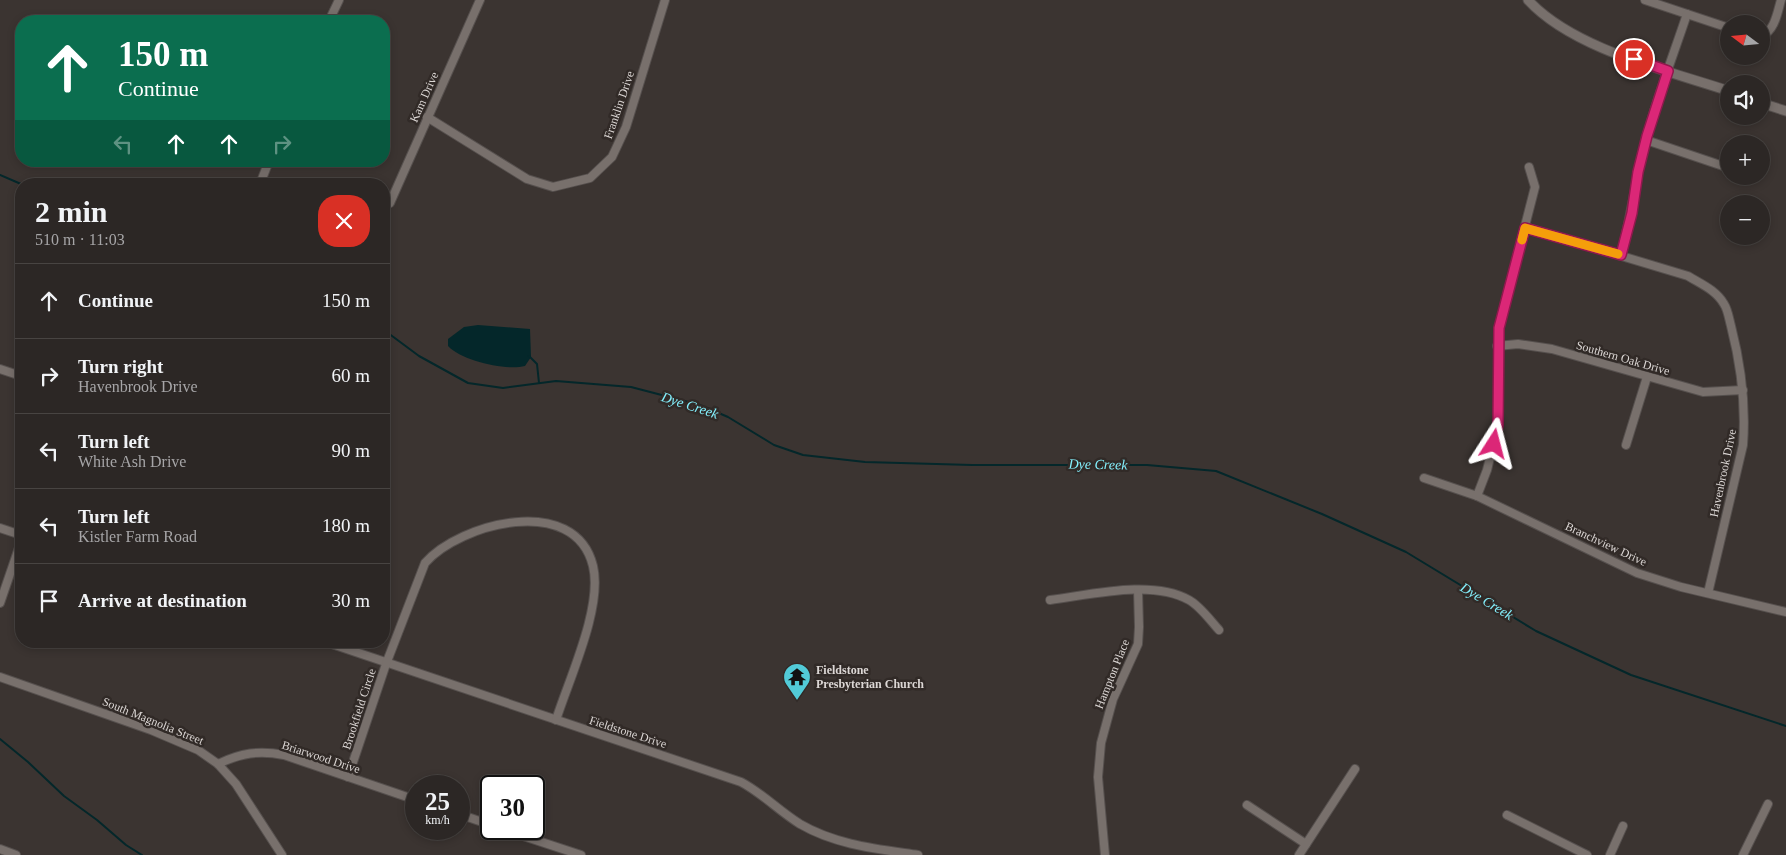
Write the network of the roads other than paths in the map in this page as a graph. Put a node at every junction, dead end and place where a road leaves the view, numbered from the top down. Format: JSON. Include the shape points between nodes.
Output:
{"nodes":[{"id":1,"x":339,"y":0,"type":"edge"},
{"id":2,"x":480,"y":0,"type":"edge"},
{"id":3,"x":665,"y":0,"type":"edge"},
{"id":4,"x":1528,"y":0,"type":"edge"},
{"id":5,"x":1645,"y":0,"type":"edge"},
{"id":6,"x":1781,"y":0,"type":"edge"},
{"id":7,"x":1687,"y":14,"type":"junction"},
{"id":8,"x":333,"y":15,"type":"edge"},
{"id":9,"x":1720,"y":25,"type":"edge"},
{"id":10,"x":1770,"y":31,"type":"edge"},
{"id":11,"x":1668,"y":71,"type":"junction"},
{"id":12,"x":1720,"y":88,"type":"edge"},
{"id":13,"x":1770,"y":105,"type":"edge"},
{"id":14,"x":1786,"y":111,"type":"edge"},
{"id":15,"x":427,"y":117,"type":"junction"},
{"id":16,"x":1646,"y":140,"type":"junction"},
{"id":17,"x":1720,"y":165,"type":"edge"},
{"id":18,"x":1530,"y":167,"type":"dead end"},
{"id":19,"x":390,"y":203,"type":"dead end"},
{"id":20,"x":1525,"y":228,"type":"junction"},
{"id":21,"x":1621,"y":255,"type":"junction"},
{"id":22,"x":1497,"y":346,"type":"junction"},
{"id":23,"x":0,"y":369,"type":"edge"},
{"id":24,"x":15,"y":374,"type":"edge"},
{"id":25,"x":1647,"y":377,"type":"junction"},
{"id":26,"x":1743,"y":390,"type":"junction"},
{"id":27,"x":1626,"y":445,"type":"dead end"},
{"id":28,"x":1424,"y":478,"type":"dead end"},
{"id":29,"x":1477,"y":496,"type":"junction"},
{"id":30,"x":0,"y":528,"type":"edge"},
{"id":31,"x":15,"y":533,"type":"edge"},
{"id":32,"x":15,"y":559,"type":"edge"},
{"id":33,"x":1138,"y":590,"type":"junction"},
{"id":34,"x":1708,"y":593,"type":"junction"},
{"id":35,"x":1050,"y":600,"type":"dead end"},
{"id":36,"x":0,"y":603,"type":"edge"},
{"id":37,"x":1786,"y":612,"type":"edge"},
{"id":38,"x":1219,"y":630,"type":"dead end"},
{"id":39,"x":342,"y":648,"type":"edge"},
{"id":40,"x":386,"y":664,"type":"junction"},
{"id":41,"x":0,"y":677,"type":"edge"},
{"id":42,"x":556,"y":720,"type":"junction"},
{"id":43,"x":218,"y":764,"type":"junction"},
{"id":44,"x":1355,"y":769,"type":"dead end"},
{"id":45,"x":348,"y":778,"type":"junction"},
{"id":46,"x":405,"y":796,"type":"edge"},
{"id":47,"x":1768,"y":804,"type":"dead end"},
{"id":48,"x":1247,"y":805,"type":"dead end"},
{"id":49,"x":1507,"y":815,"type":"dead end"},
{"id":50,"x":1623,"y":826,"type":"dead end"},
{"id":51,"x":535,"y":840,"type":"edge"},
{"id":52,"x":1306,"y":844,"type":"junction"},
{"id":53,"x":0,"y":849,"type":"edge"},
{"id":54,"x":16,"y":855,"type":"edge"},
{"id":55,"x":282,"y":855,"type":"edge"},
{"id":56,"x":580,"y":855,"type":"edge"},
{"id":57,"x":918,"y":855,"type":"edge"},
{"id":58,"x":1105,"y":855,"type":"edge"},
{"id":59,"x":1299,"y":855,"type":"edge"},
{"id":60,"x":1587,"y":855,"type":"edge"},
{"id":61,"x":1610,"y":855,"type":"edge"},
{"id":62,"x":1743,"y":855,"type":"edge"}],
"edges":[{"from":1,"to":8,"type":"street"},
{"from":2,"to":15,"type":"street","name":"Kam Drive"},
{"from":3,"to":15,"type":"street","name":"Franklin Drive","via":[[626,127],[612,157],[590,178],[553,187],[528,179]]},
{"from":4,"to":11,"type":"street","via":[[1560,27],[1590,44]]},
{"from":5,"to":7,"type":"street"},
{"from":6,"to":10,"type":"street"},
{"from":7,"to":9,"type":"street"},
{"from":7,"to":11,"type":"street"},
{"from":11,"to":12,"type":"street"},
{"from":11,"to":16,"type":"street"},
{"from":13,"to":14,"type":"street"},
{"from":15,"to":19,"type":"street","name":"Kam Drive"},
{"from":16,"to":17,"type":"street"},
{"from":16,"to":21,"type":"street"},
{"from":18,"to":20,"type":"street","via":[[1534,187]]},
{"from":20,"to":21,"type":"street","name":"Havenbrook Drive"},
{"from":20,"to":22,"type":"street"},
{"from":21,"to":26,"type":"street","name":"Havenbrook Drive","via":[[1688,276],[1712,290],[1725,305]]},
{"from":22,"to":25,"type":"street","name":"Southern Oak Drive","via":[[1518,344],[1552,349]]},
{"from":22,"to":29,"type":"street","via":[[1498,425]]},
{"from":23,"to":24,"type":"street"},
{"from":25,"to":26,"type":"street","name":"Southern Oak Drive","via":[[1703,392]]},
{"from":25,"to":27,"type":"street"},
{"from":26,"to":34,"type":"street","name":"Havenbrook Drive","via":[[1743,445]]},
{"from":28,"to":29,"type":"street","name":"Branchview Drive"},
{"from":29,"to":34,"type":"street","name":"Branchview Drive","via":[[1637,572]]},
{"from":30,"to":31,"type":"street"},
{"from":32,"to":36,"type":"street"},
{"from":33,"to":35,"type":"street"},
{"from":33,"to":38,"type":"street","via":[[1156,589],[1191,600]]},
{"from":33,"to":58,"type":"street","name":"Hampton Place","via":[[1138,644],[1113,699],[1101,743],[1098,777]]},
{"from":34,"to":37,"type":"street","name":"Branchview Drive"},
{"from":39,"to":40,"type":"street","name":"Fieldstone Drive"},
{"from":40,"to":42,"type":"street","name":"Fieldstone Drive"},
{"from":40,"to":42,"type":"street","name":"Brookfield Circle","via":[[418,574],[434,552],[465,536],[506,522],[552,524],[571,534],[584,548],[592,564],[595,583],[590,620]]},
{"from":40,"to":45,"type":"street","name":"Brookfield Circle"},
{"from":41,"to":43,"type":"street","name":"South Magnolia Street","via":[[184,744]]},
{"from":42,"to":57,"type":"street","name":"Fieldstone Drive","via":[[741,782],[811,830],[860,847]]},
{"from":43,"to":45,"type":"street","name":"Briarwood Drive","via":[[249,752],[266,752],[284,755]]},
{"from":43,"to":55,"type":"street","name":"South Magnolia Street","via":[[236,784]]},
{"from":44,"to":52,"type":"street"},
{"from":45,"to":46,"type":"street","name":"Briarwood Drive"},
{"from":47,"to":62,"type":"street"},
{"from":48,"to":52,"type":"street"},
{"from":49,"to":60,"type":"street"},
{"from":50,"to":61,"type":"street"},
{"from":51,"to":56,"type":"street"},
{"from":52,"to":59,"type":"street"},
{"from":53,"to":54,"type":"street"}]}
